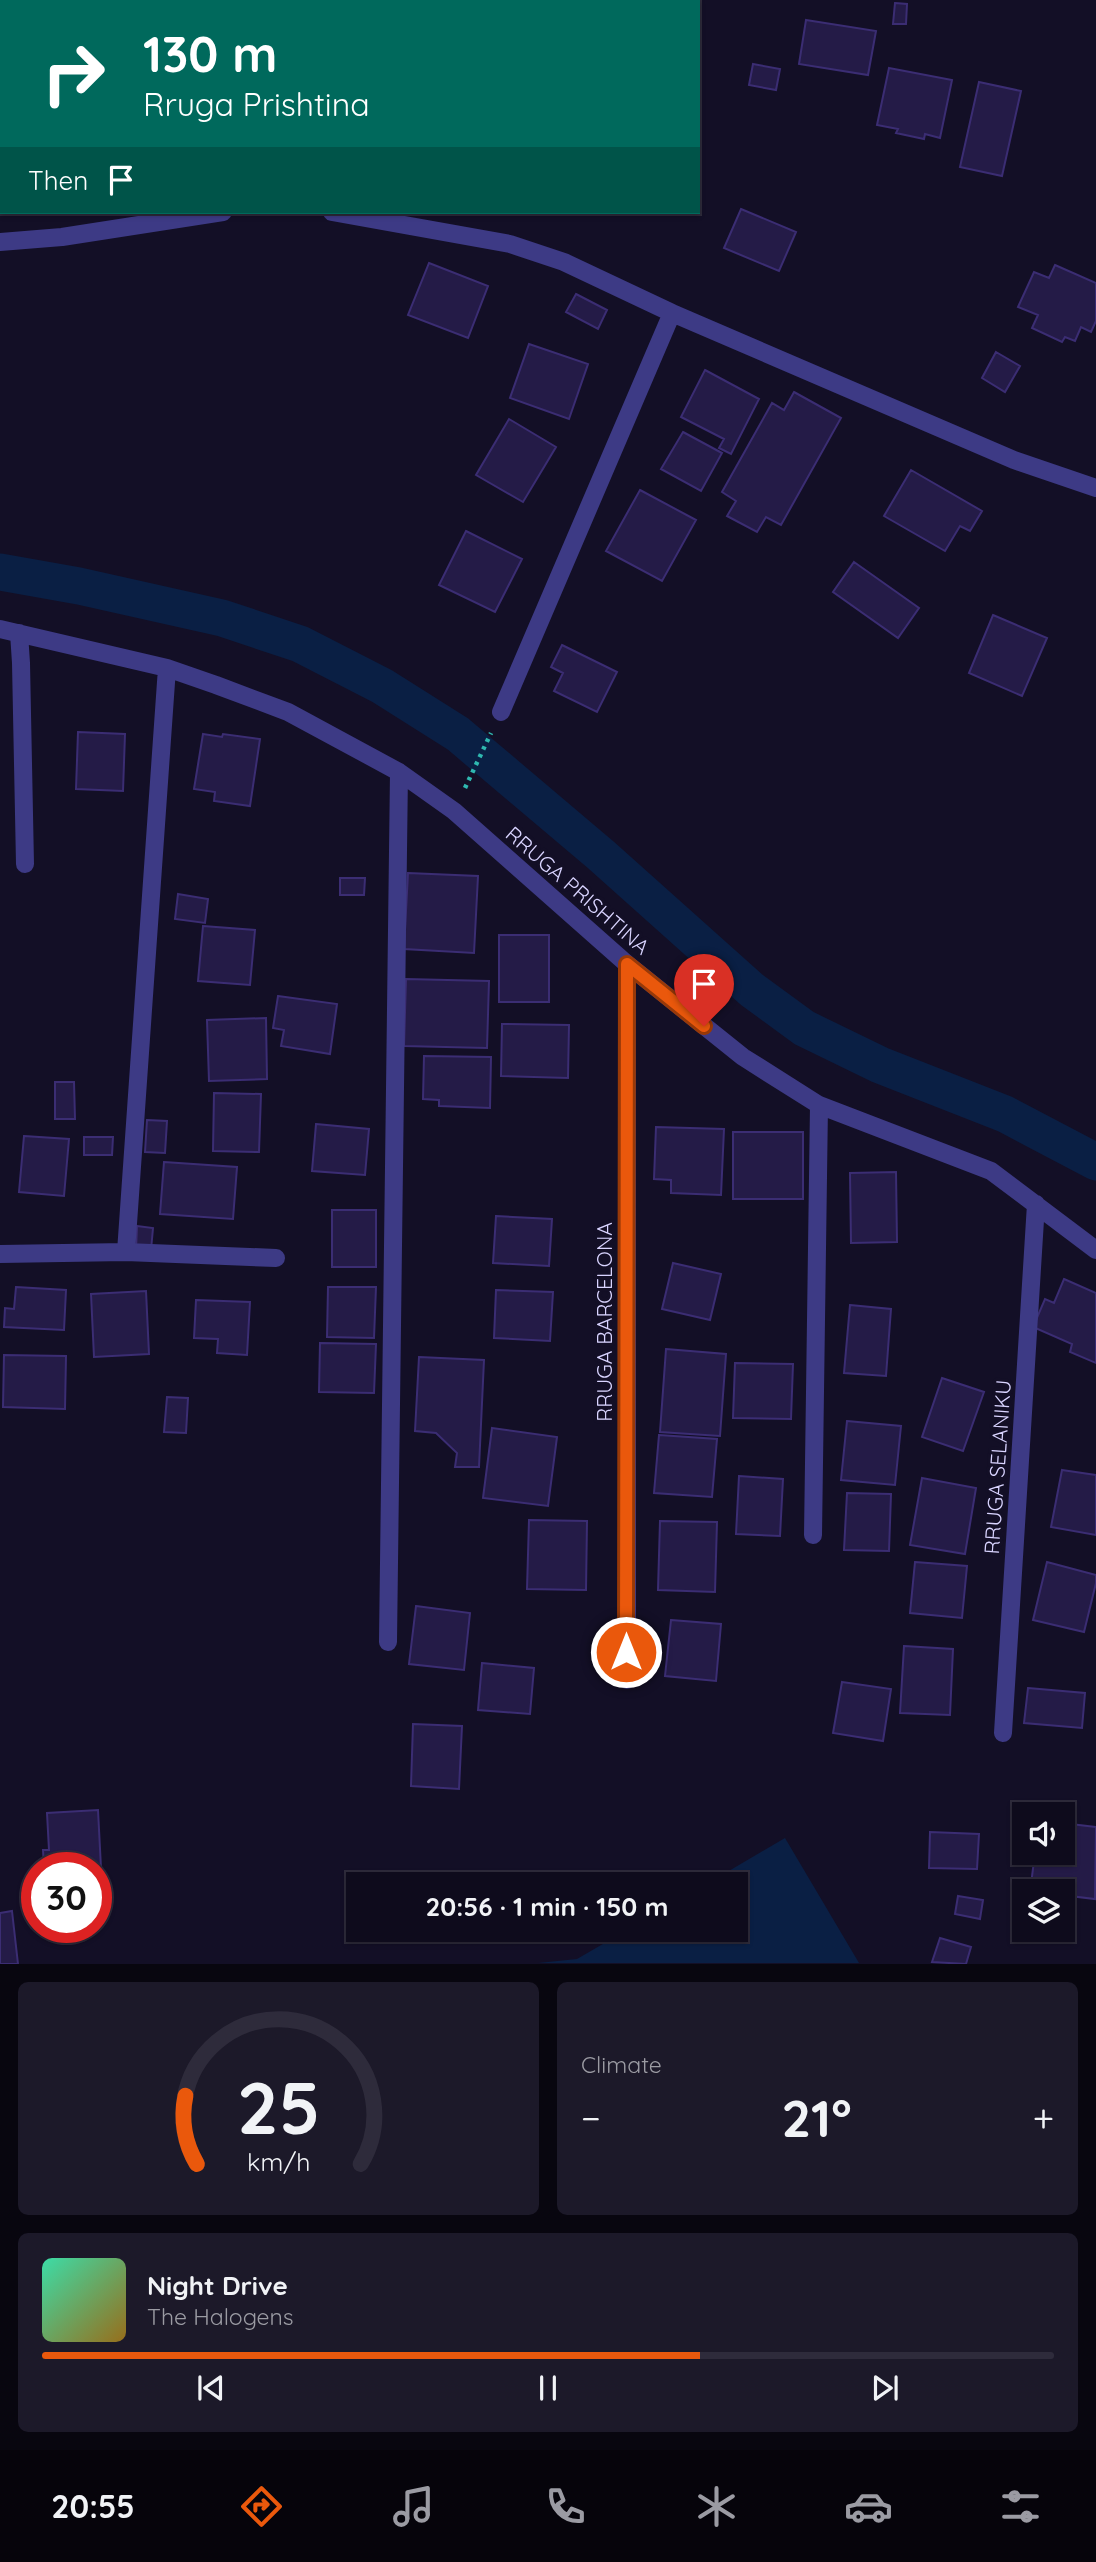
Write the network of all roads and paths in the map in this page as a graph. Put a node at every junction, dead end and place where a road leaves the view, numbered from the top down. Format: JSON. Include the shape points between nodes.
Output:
{"nodes":[{"id":1,"x":210,"y":214,"type":"edge"},
{"id":2,"x":343,"y":214,"type":"edge"},
{"id":3,"x":0,"y":242,"type":"edge"},
{"id":4,"x":672,"y":313,"type":"junction"},
{"id":5,"x":1096,"y":488,"type":"edge"},
{"id":6,"x":0,"y":629,"type":"edge"},
{"id":7,"x":19,"y":633,"type":"junction"},
{"id":8,"x":167,"y":668,"type":"junction"},
{"id":9,"x":501,"y":712,"type":"joint"},
{"id":10,"x":399,"y":772,"type":"junction"},
{"id":11,"x":454,"y":811,"type":"junction"},
{"id":12,"x":25,"y":864,"type":"dead end"},
{"id":13,"x":627,"y":964,"type":"junction"},
{"id":14,"x":819,"y":1105,"type":"junction"},
{"id":15,"x":1036,"y":1204,"type":"junction"},
{"id":16,"x":1096,"y":1250,"type":"edge"},
{"id":17,"x":126,"y":1252,"type":"junction"},
{"id":18,"x":0,"y":1254,"type":"edge"},
{"id":19,"x":276,"y":1258,"type":"dead end"},
{"id":20,"x":813,"y":1535,"type":"dead end"},
{"id":21,"x":388,"y":1642,"type":"dead end"},
{"id":22,"x":626,"y":1680,"type":"dead end"},
{"id":23,"x":1003,"y":1733,"type":"dead end"}],
"edges":[{"from":1,"to":3,"type":"street"},
{"from":2,"to":4,"type":"street","via":[[510,244],[564,262]]},
{"from":4,"to":5,"type":"street","via":[[1014,460]]},
{"from":4,"to":9,"type":"street"},
{"from":6,"to":7,"type":"street","name":"RRUGA PRISHTINA"},
{"from":7,"to":8,"type":"street","name":"RRUGA PRISHTINA"},
{"from":7,"to":12,"type":"street"},
{"from":8,"to":10,"type":"street","name":"RRUGA PRISHTINA","via":[[288,712]]},
{"from":8,"to":17,"type":"street"},
{"from":9,"to":11,"type":"path"},
{"from":10,"to":11,"type":"street","name":"RRUGA PRISHTINA"},
{"from":10,"to":21,"type":"street"},
{"from":11,"to":13,"type":"street","name":"RRUGA PRISHTINA"},
{"from":13,"to":14,"type":"street","name":"RRUGA PRISHTINA","via":[[743,1057]]},
{"from":13,"to":22,"type":"street","name":"RRUGA BARCELONA"},
{"from":14,"to":15,"type":"street","name":"RRUGA PRISHTINA","via":[[991,1171]]},
{"from":14,"to":20,"type":"street"},
{"from":15,"to":16,"type":"street","name":"RRUGA PRISHTINA"},
{"from":15,"to":23,"type":"street","name":"RRUGA SELANIKU"},
{"from":17,"to":18,"type":"street"},
{"from":17,"to":19,"type":"street"}]}
